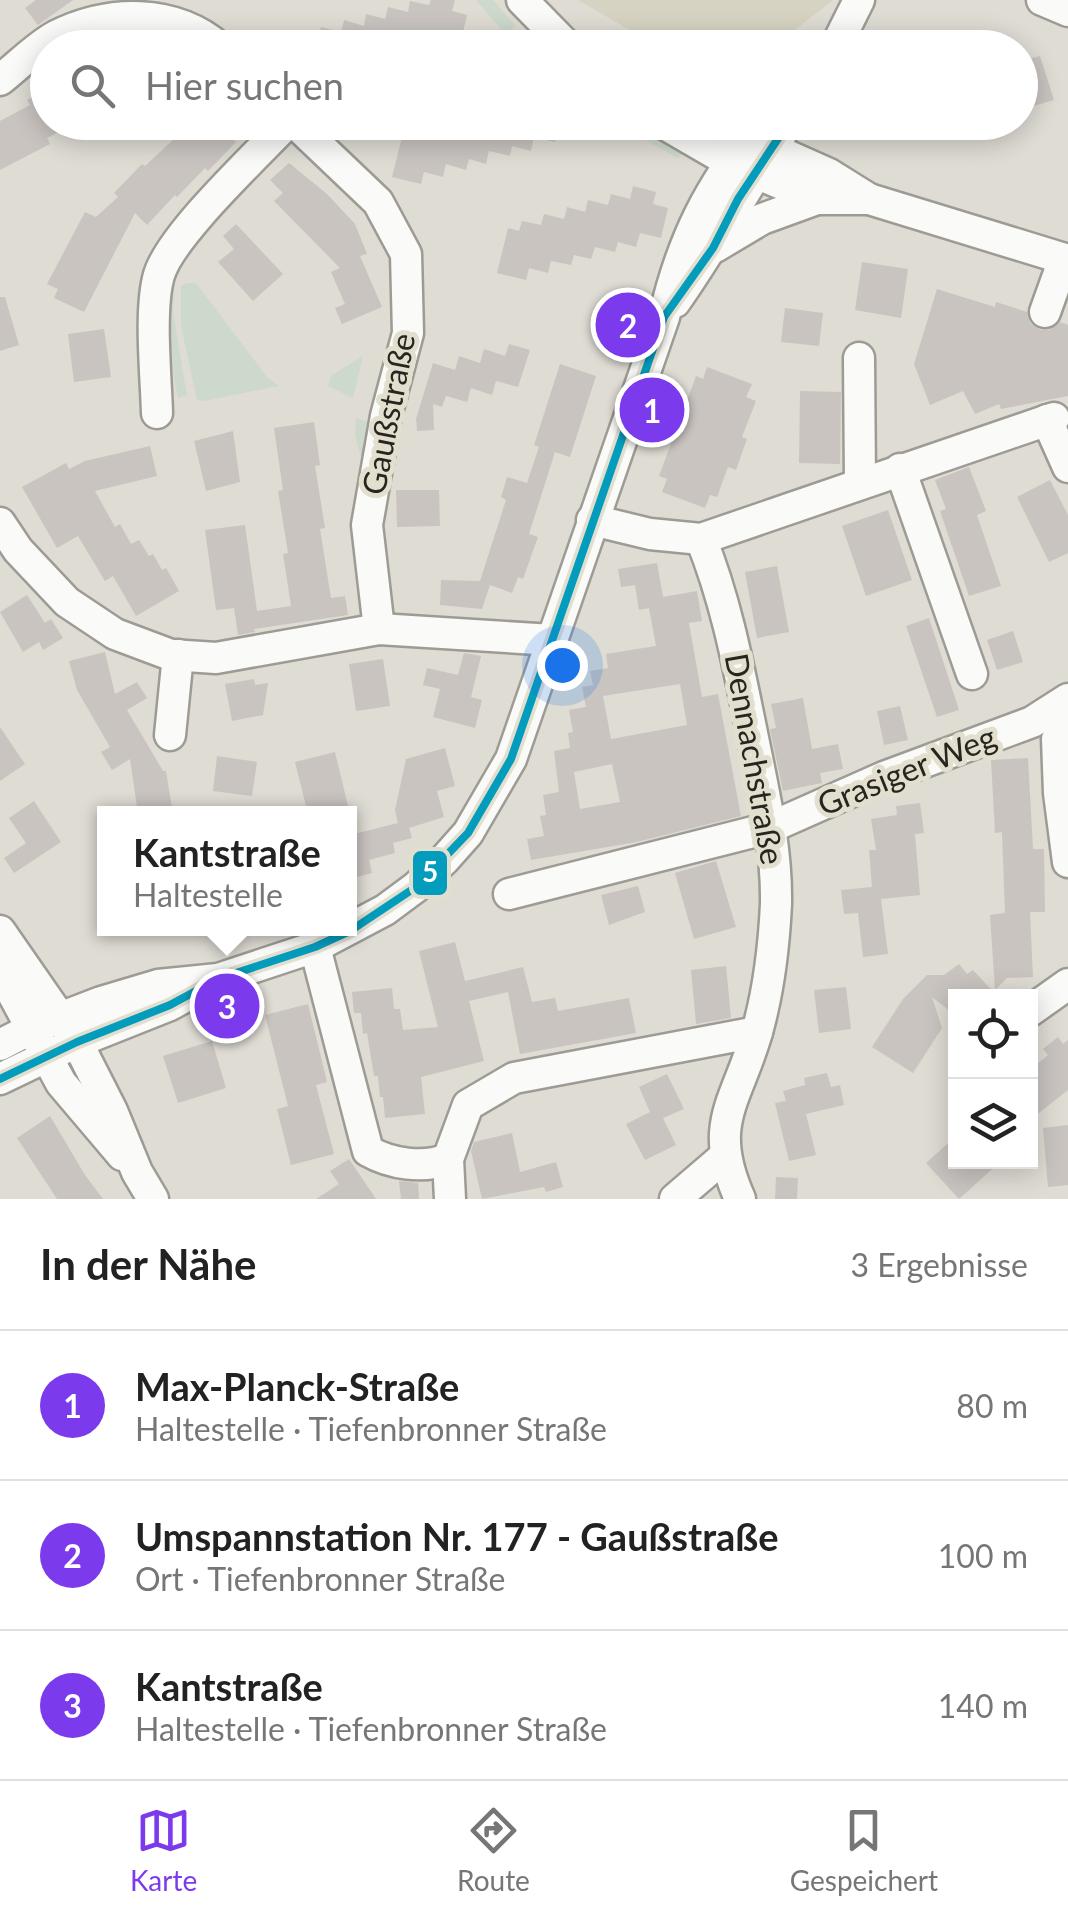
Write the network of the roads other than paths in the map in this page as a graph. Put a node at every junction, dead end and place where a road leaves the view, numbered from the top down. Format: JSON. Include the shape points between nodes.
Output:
{"nodes":[{"id":1,"x":522,"y":0,"type":"edge"},
{"id":2,"x":1042,"y":0,"type":"edge"},
{"id":3,"x":1068,"y":11,"type":"edge"},
{"id":4,"x":74,"y":30,"type":"edge"},
{"id":5,"x":188,"y":30,"type":"edge"},
{"id":6,"x":552,"y":30,"type":"edge"},
{"id":7,"x":30,"y":57,"type":"edge"},
{"id":8,"x":0,"y":80,"type":"edge"},
{"id":9,"x":283,"y":140,"type":"edge"},
{"id":10,"x":315,"y":140,"type":"edge"},
{"id":11,"x":722,"y":140,"type":"edge"},
{"id":12,"x":752,"y":149,"type":"edge"},
{"id":13,"x":817,"y":199,"type":"junction"},
{"id":14,"x":869,"y":199,"type":"junction"},
{"id":15,"x":712,"y":248,"type":"junction"},
{"id":16,"x":1066,"y":259,"type":"edge"},
{"id":17,"x":1044,"y":312,"type":"dead end"},
{"id":18,"x":664,"y":317,"type":"junction"},
{"id":19,"x":858,"y":358,"type":"dead end"},
{"id":20,"x":157,"y":413,"type":"dead end"},
{"id":21,"x":1068,"y":467,"type":"edge"},
{"id":22,"x":900,"y":469,"type":"junction"},
{"id":23,"x":860,"y":483,"type":"junction"},
{"id":24,"x":592,"y":520,"type":"junction"},
{"id":25,"x":0,"y":523,"type":"edge"},
{"id":26,"x":701,"y":539,"type":"junction"},
{"id":27,"x":380,"y":628,"type":"junction"},
{"id":28,"x":553,"y":640,"type":"junction"},
{"id":29,"x":178,"y":655,"type":"junction"},
{"id":30,"x":972,"y":674,"type":"dead end"},
{"id":31,"x":1068,"y":698,"type":"edge"},
{"id":32,"x":1068,"y":709,"type":"edge"},
{"id":33,"x":174,"y":715,"type":"dead end"},
{"id":34,"x":769,"y":828,"type":"junction"},
{"id":35,"x":1068,"y":862,"type":"edge"},
{"id":36,"x":508,"y":894,"type":"dead end"},
{"id":37,"x":357,"y":925,"type":"edge"},
{"id":38,"x":0,"y":931,"type":"edge"},
{"id":39,"x":336,"y":936,"type":"edge"},
{"id":40,"x":316,"y":947,"type":"junction"},
{"id":41,"x":0,"y":970,"type":"edge"},
{"id":42,"x":1068,"y":984,"type":"edge"},
{"id":43,"x":1038,"y":1005,"type":"edge"},
{"id":44,"x":32,"y":1029,"type":"junction"},
{"id":45,"x":69,"y":1030,"type":"junction"},
{"id":46,"x":757,"y":1032,"type":"junction"},
{"id":47,"x":0,"y":1045,"type":"edge"},
{"id":48,"x":46,"y":1056,"type":"junction"},
{"id":49,"x":0,"y":1079,"type":"edge"},
{"id":50,"x":724,"y":1158,"type":"junction"},
{"id":51,"x":448,"y":1159,"type":"junction"},
{"id":52,"x":137,"y":1172,"type":"junction"},
{"id":53,"x":153,"y":1199,"type":"edge"},
{"id":54,"x":450,"y":1199,"type":"edge"},
{"id":55,"x":675,"y":1199,"type":"edge"},
{"id":56,"x":740,"y":1199,"type":"edge"}],
"edges":[{"from":1,"to":6,"type":"street"},
{"from":2,"to":3,"type":"street"},
{"from":4,"to":5,"type":"street","via":[[113,16],[156,17]]},
{"from":7,"to":8,"type":"street"},
{"from":9,"to":20,"type":"street","via":[[173,246],[158,276]]},
{"from":10,"to":27,"type":"street","name":"Gaußstraße","via":[[378,202],[406,254],[416,298],[389,387],[367,525]]},
{"from":11,"to":12,"type":"street"},
{"from":12,"to":13,"type":"street"},
{"from":12,"to":14,"type":"street","via":[[828,174]]},
{"from":12,"to":15,"type":"street"},
{"from":12,"to":18,"type":"street","via":[[705,202],[677,264]]},
{"from":13,"to":14,"type":"street"},
{"from":13,"to":15,"type":"street"},
{"from":14,"to":16,"type":"street"},
{"from":15,"to":18,"type":"street"},
{"from":16,"to":17,"type":"street"},
{"from":18,"to":24,"type":"street"},
{"from":19,"to":23,"type":"street"},
{"from":21,"to":22,"type":"street","via":[[1050,419]]},
{"from":22,"to":23,"type":"street"},
{"from":22,"to":30,"type":"street"},
{"from":23,"to":26,"type":"street"},
{"from":24,"to":26,"type":"street"},
{"from":24,"to":28,"type":"street"},
{"from":25,"to":29,"type":"street","via":[[67,602],[115,634]]},
{"from":26,"to":34,"type":"street","name":"Dennachstraße","via":[[732,638]]},
{"from":27,"to":28,"type":"street"},
{"from":27,"to":29,"type":"street","via":[[245,655]]},
{"from":28,"to":37,"type":"street","via":[[511,759],[468,833],[416,887]]},
{"from":29,"to":33,"type":"street"},
{"from":31,"to":34,"type":"street","name":"Grasiger Weg","via":[[1032,722]]},
{"from":32,"to":35,"type":"street","via":[[1057,739]]},
{"from":34,"to":36,"type":"street","name":"Grasiger Weg"},
{"from":34,"to":46,"type":"street","name":"Dennachstraße","via":[[776,908]]},
{"from":38,"to":45,"type":"street"},
{"from":39,"to":40,"type":"street"},
{"from":40,"to":45,"type":"street","via":[[218,978],[170,1005]]},
{"from":40,"to":51,"type":"street","via":[[368,1151],[388,1162]]},
{"from":41,"to":44,"type":"street"},
{"from":42,"to":43,"type":"street"},
{"from":44,"to":45,"type":"street"},
{"from":44,"to":47,"type":"street"},
{"from":44,"to":48,"type":"street"},
{"from":45,"to":48,"type":"street"},
{"from":45,"to":52,"type":"street"},
{"from":46,"to":50,"type":"street","name":"Dennachstraße","via":[[724,1126]]},
{"from":46,"to":51,"type":"street","via":[[514,1078],[468,1105]]},
{"from":48,"to":49,"type":"street"},
{"from":48,"to":52,"type":"street","via":[[61,1084]]},
{"from":50,"to":55,"type":"street"},
{"from":50,"to":56,"type":"street","name":"Dennachstraße"},
{"from":51,"to":54,"type":"street"},
{"from":52,"to":53,"type":"street"}]}
